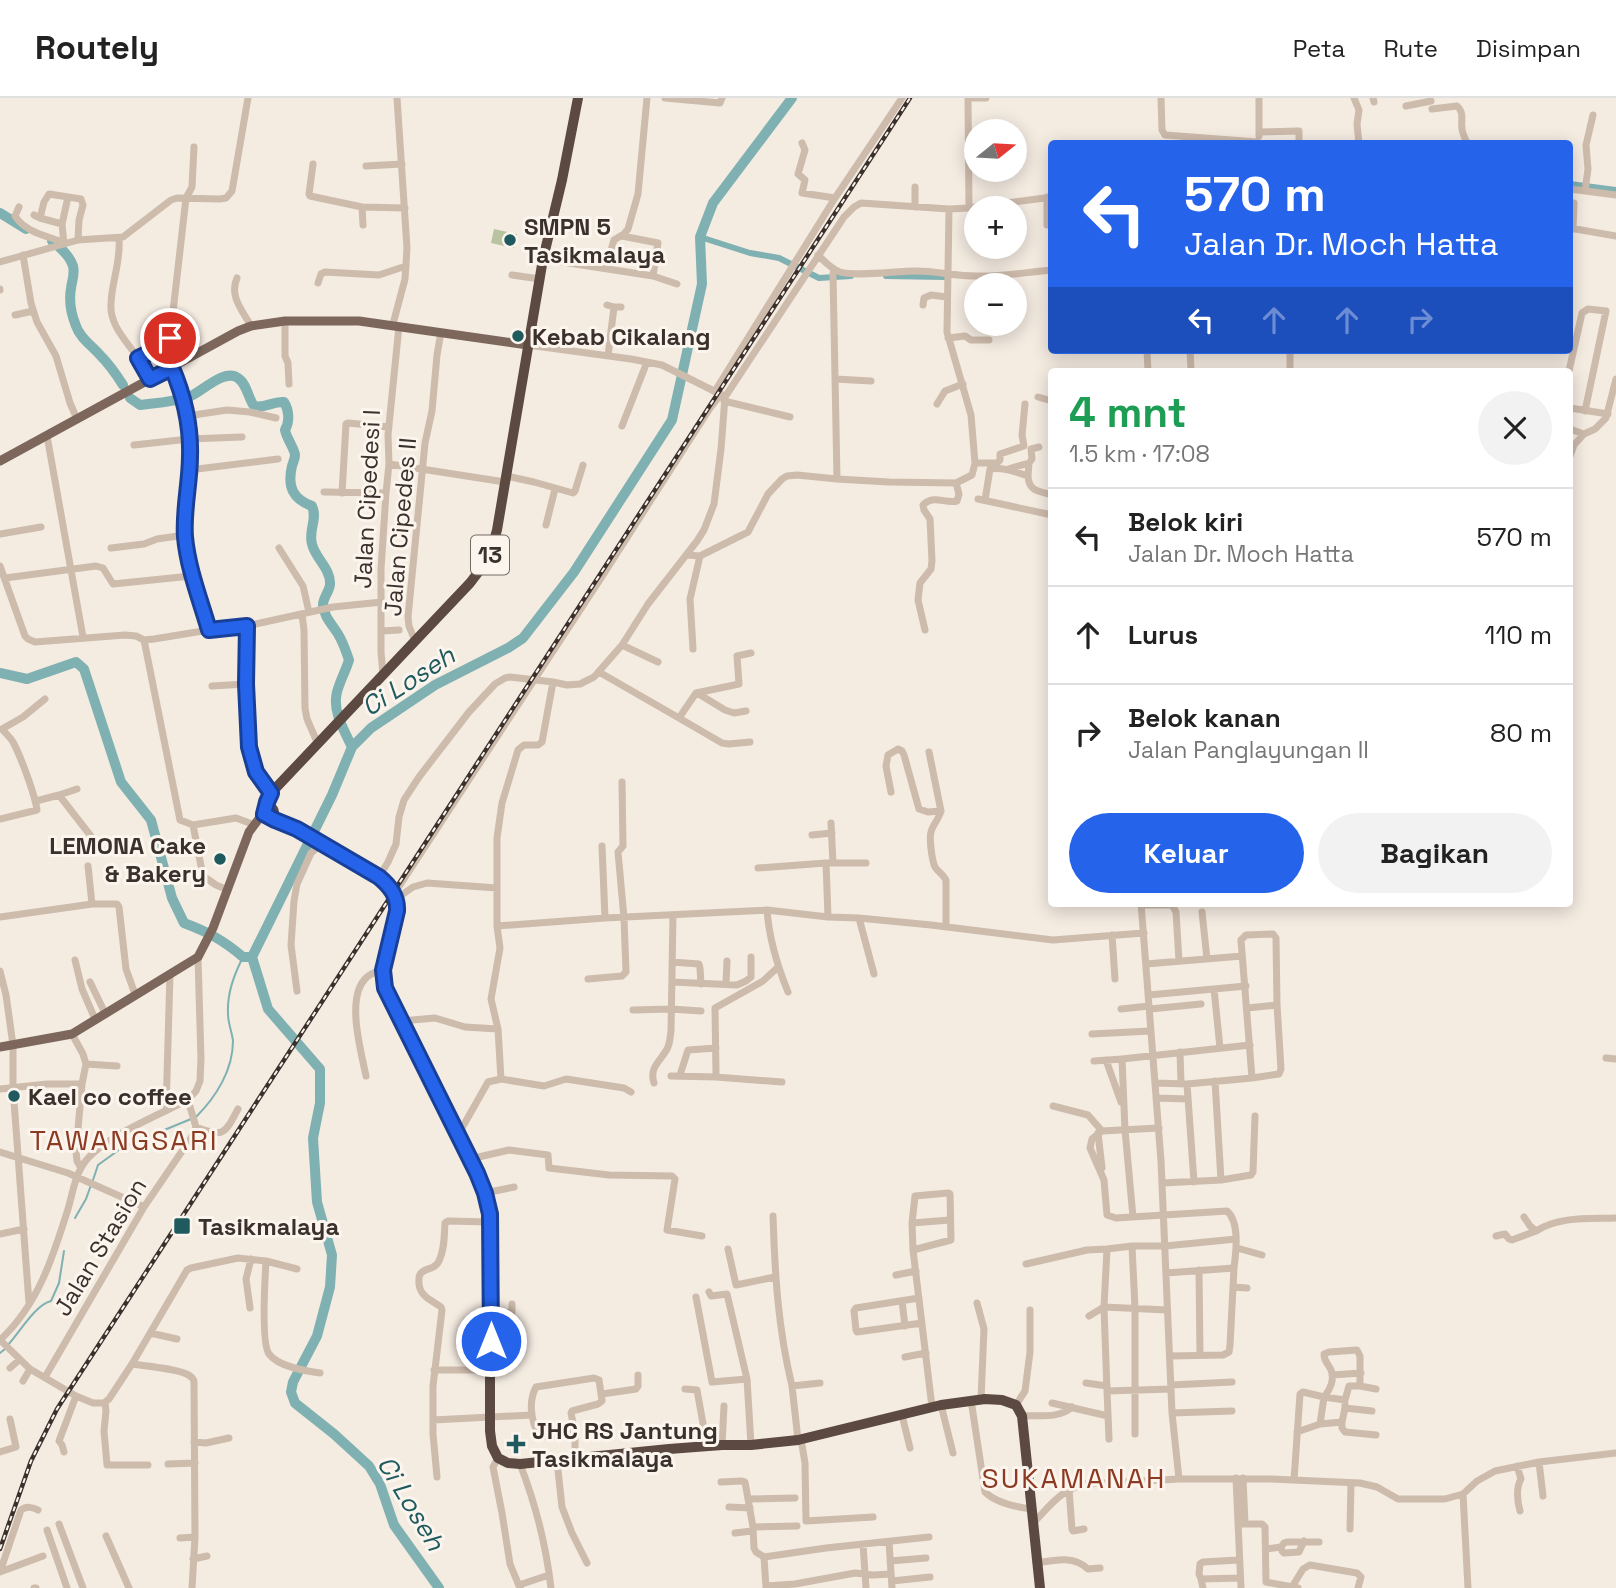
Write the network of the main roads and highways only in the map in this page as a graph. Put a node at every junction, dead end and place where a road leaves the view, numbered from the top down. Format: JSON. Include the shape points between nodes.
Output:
{"nodes":[{"id":1,"x":578,"y":98,"type":"edge"},
{"id":2,"x":528,"y":345,"type":"junction"},
{"id":3,"x":0,"y":461,"type":"edge"},
{"id":4,"x":269,"y":812,"type":"junction"},
{"id":5,"x":0,"y":1047,"type":"edge"},
{"id":6,"x":1040,"y":1588,"type":"edge"}],
"edges":[{"from":1,"to":2,"type":"highway","number":"13"},
{"from":2,"to":3,"type":"main road","via":[[359,321],[251,326]]},
{"from":2,"to":4,"type":"highway","number":"13","via":[[489,558],[271,793]]},
{"from":4,"to":5,"type":"main road","via":[[252,828],[198,957],[72,1034]]},
{"from":4,"to":6,"type":"highway","via":[[379,877],[395,897],[397,911],[383,970],[385,988],[470,1159],[490,1214],[490,1416],[491,1440],[498,1458],[520,1464],[799,1440],[937,1406],[1002,1400],[1016,1405],[1022,1416]]}]}
